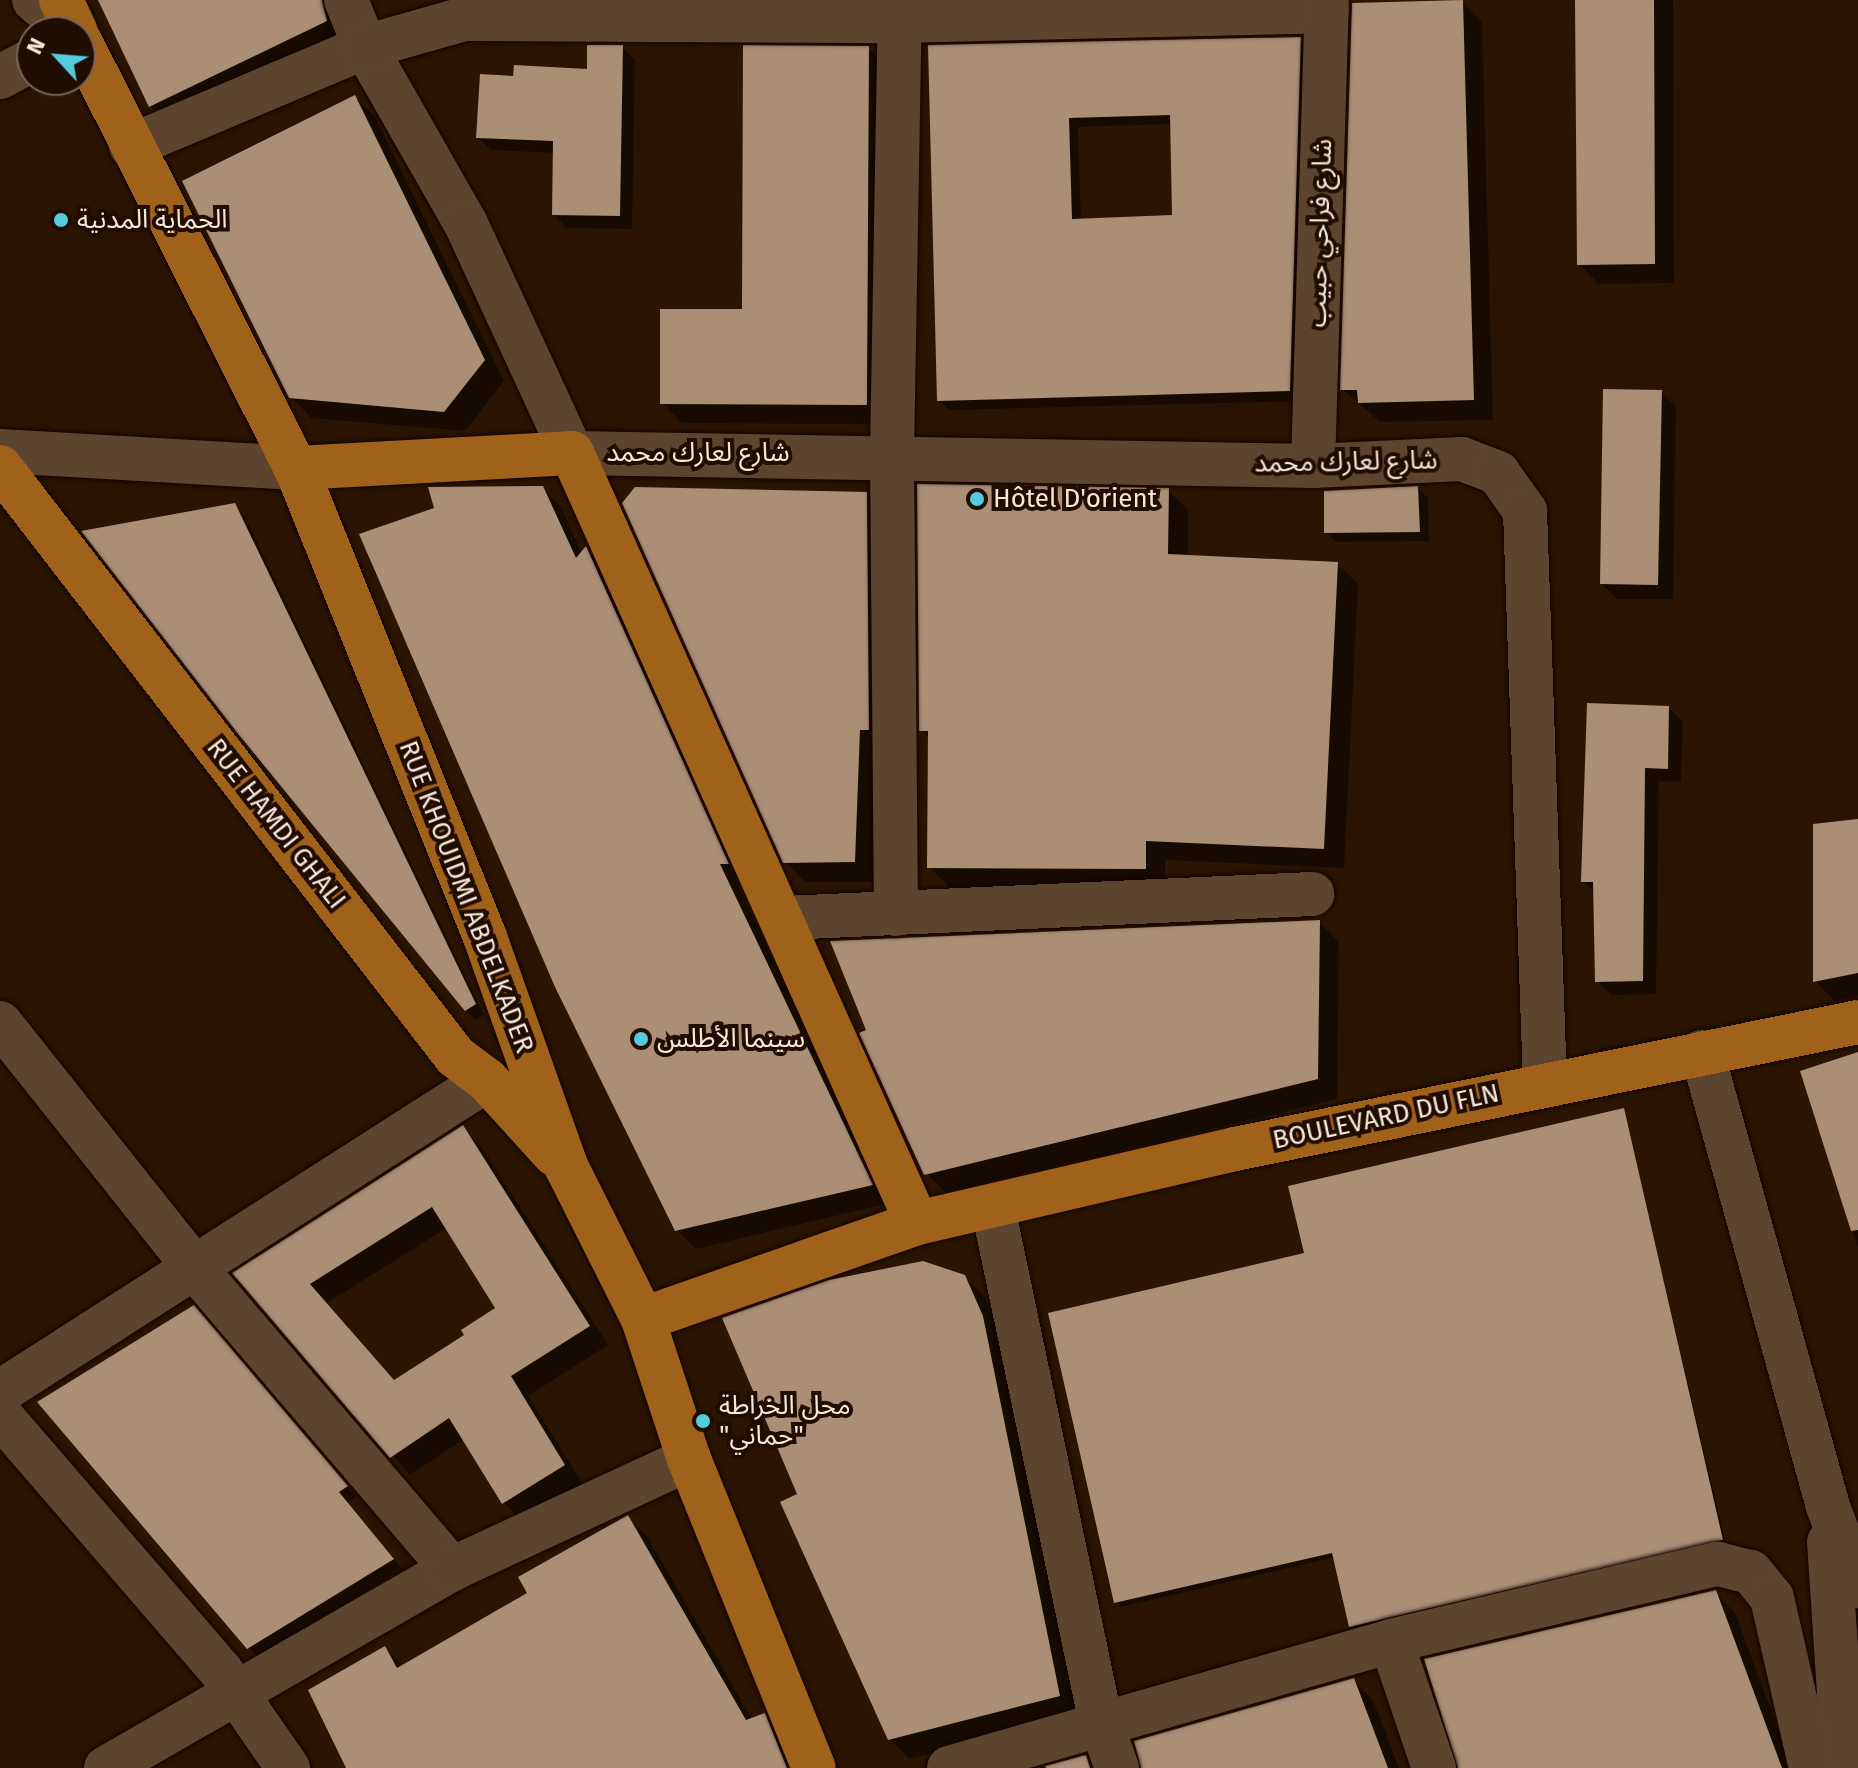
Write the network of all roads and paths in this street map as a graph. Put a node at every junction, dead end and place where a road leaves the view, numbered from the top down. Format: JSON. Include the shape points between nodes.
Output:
{"nodes":[{"id":1,"x":34,"y":0,"type":"edge"},
{"id":2,"x":346,"y":0,"type":"edge"},
{"id":3,"x":1327,"y":5,"type":"edge"},
{"id":4,"x":463,"y":10,"type":"edge"},
{"id":5,"x":900,"y":10,"type":"edge"},
{"id":6,"x":54,"y":16,"type":"edge"},
{"id":7,"x":365,"y":47,"type":"junction"},
{"id":8,"x":96,"y":74,"type":"edge"},
{"id":9,"x":131,"y":146,"type":"junction"},
{"id":10,"x":0,"y":451,"type":"edge"},
{"id":11,"x":572,"y":453,"type":"junction"},
{"id":12,"x":892,"y":455,"type":"junction"},
{"id":13,"x":1313,"y":466,"type":"junction"},
{"id":14,"x":0,"y":467,"type":"edge"},
{"id":15,"x":296,"y":468,"type":"junction"},
{"id":16,"x":1312,"y":894,"type":"dead end"},
{"id":17,"x":896,"y":914,"type":"junction"},
{"id":18,"x":785,"y":918,"type":"junction"},
{"id":19,"x":1858,"y":1022,"type":"edge"},
{"id":20,"x":0,"y":1023,"type":"edge"},
{"id":21,"x":1702,"y":1052,"type":"junction"},
{"id":22,"x":487,"y":1080,"type":"junction"},
{"id":23,"x":1545,"y":1083,"type":"junction"},
{"id":24,"x":567,"y":1168,"type":"junction"},
{"id":25,"x":993,"y":1208,"type":"junction"},
{"id":26,"x":917,"y":1223,"type":"junction"},
{"id":27,"x":193,"y":1266,"type":"junction"},
{"id":28,"x":643,"y":1319,"type":"junction"},
{"id":29,"x":0,"y":1392,"type":"edge"},
{"id":30,"x":0,"y":1415,"type":"edge"},
{"id":31,"x":689,"y":1459,"type":"junction"},
{"id":32,"x":1827,"y":1504,"type":"junction"},
{"id":33,"x":452,"y":1569,"type":"junction"},
{"id":34,"x":1858,"y":1586,"type":"edge"},
{"id":35,"x":1391,"y":1641,"type":"junction"},
{"id":36,"x":238,"y":1694,"type":"junction"},
{"id":37,"x":1101,"y":1723,"type":"junction"},
{"id":38,"x":106,"y":1768,"type":"edge"},
{"id":39,"x":288,"y":1768,"type":"edge"},
{"id":40,"x":814,"y":1768,"type":"edge"},
{"id":41,"x":949,"y":1768,"type":"edge"},
{"id":42,"x":1117,"y":1768,"type":"edge"},
{"id":43,"x":1434,"y":1768,"type":"edge"},
{"id":44,"x":1811,"y":1768,"type":"edge"},
{"id":45,"x":1844,"y":1768,"type":"edge"}],
"edges":[{"from":1,"to":6,"type":"street"},
{"from":2,"to":7,"type":"street"},
{"from":3,"to":5,"type":"street"},
{"from":3,"to":13,"type":"street","name":"شارع فراحي حبيب"},
{"from":4,"to":5,"type":"street"},
{"from":4,"to":7,"type":"street"},
{"from":5,"to":12,"type":"street"},
{"from":7,"to":9,"type":"street"},
{"from":7,"to":11,"type":"street","via":[[466,224]]},
{"from":8,"to":9,"type":"main road","name":"RUE KHOUIDMI ABDELKADER"},
{"from":9,"to":15,"type":"main road","name":"RUE KHOUIDMI ABDELKADER"},
{"from":10,"to":15,"type":"street"},
{"from":11,"to":12,"type":"street","name":"شارع لعارك محمد"},
{"from":11,"to":15,"type":"main road"},
{"from":11,"to":18,"type":"main road"},
{"from":12,"to":13,"type":"street","name":"شارع لعارك محمد"},
{"from":12,"to":17,"type":"street"},
{"from":13,"to":23,"type":"street","name":"شارع لعارك محمد","via":[[1462,459],[1498,473],[1525,511]]},
{"from":14,"to":22,"type":"main road","name":"RUE HAMDI GHALI","via":[[455,1056]]},
{"from":15,"to":24,"type":"main road","name":"RUE KHOUIDMI ABDELKADER","via":[[485,937]]},
{"from":16,"to":17,"type":"street"},
{"from":17,"to":18,"type":"street"},
{"from":18,"to":26,"type":"main road"},
{"from":19,"to":21,"type":"main road","name":"BOULEVARD DU FLN"},
{"from":20,"to":27,"type":"street"},
{"from":21,"to":23,"type":"main road","name":"BOULEVARD DU FLN"},
{"from":21,"to":32,"type":"street"},
{"from":22,"to":24,"type":"main road","name":"RUE HAMDI GHALI"},
{"from":22,"to":27,"type":"street"},
{"from":23,"to":25,"type":"main road","name":"BOULEVARD DU FLN","via":[[1235,1149]]},
{"from":24,"to":28,"type":"main road","name":"RUE KHOUIDMI ABDELKADER"},
{"from":25,"to":26,"type":"main road","name":"BOULEVARD DU FLN"},
{"from":25,"to":37,"type":"street"},
{"from":26,"to":28,"type":"main road","name":"BOULEVARD DU FLN"},
{"from":27,"to":29,"type":"street"},
{"from":27,"to":33,"type":"street"},
{"from":28,"to":31,"type":"main road","name":"RUE KHOUIDMI ABDELKADER"},
{"from":30,"to":36,"type":"street"},
{"from":31,"to":33,"type":"street"},
{"from":31,"to":40,"type":"main road","name":"RUE KHOUIDMI ABDELKADER"},
{"from":32,"to":34,"type":"street"},
{"from":32,"to":45,"type":"street"},
{"from":33,"to":36,"type":"street"},
{"from":35,"to":37,"type":"street"},
{"from":35,"to":43,"type":"street"},
{"from":35,"to":44,"type":"street","via":[[1718,1564],[1751,1572],[1772,1598]]},
{"from":36,"to":38,"type":"street"},
{"from":36,"to":39,"type":"street"},
{"from":37,"to":41,"type":"street"},
{"from":37,"to":42,"type":"street"}]}
